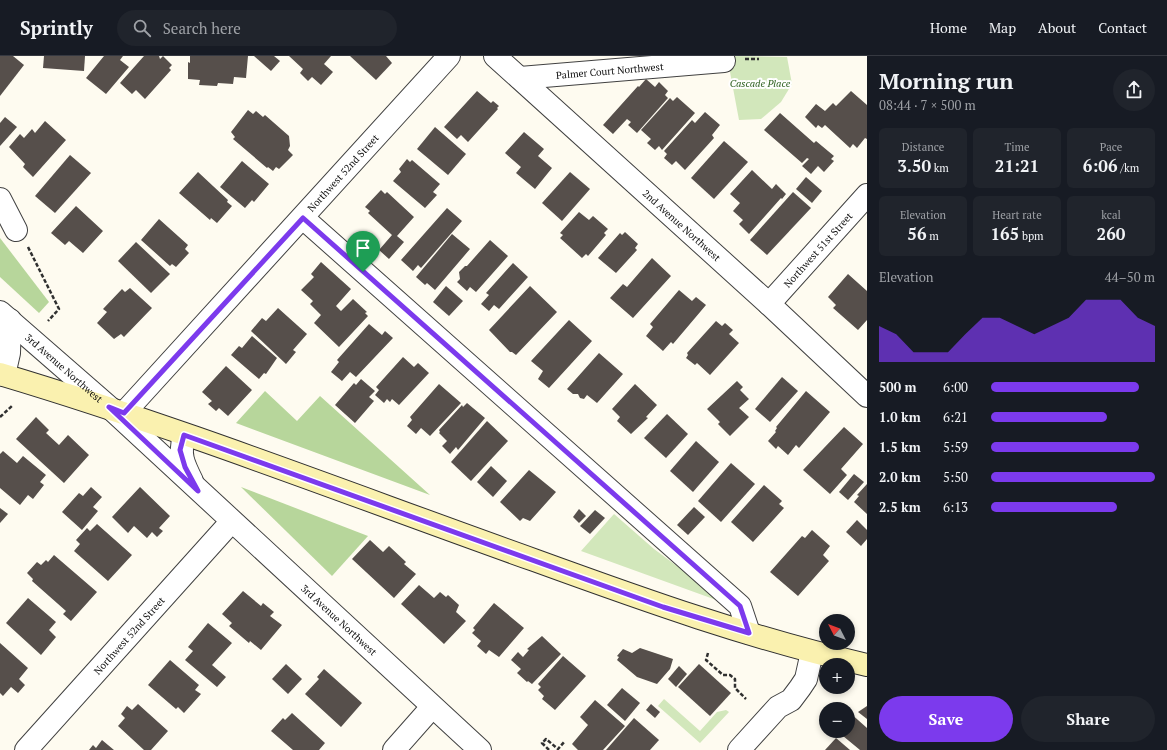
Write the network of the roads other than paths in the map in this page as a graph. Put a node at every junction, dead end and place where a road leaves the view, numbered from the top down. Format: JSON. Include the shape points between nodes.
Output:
{"nodes":[{"id":1,"x":449,"y":56,"type":"edge"},
{"id":2,"x":495,"y":56,"type":"edge"},
{"id":3,"x":724,"y":61,"type":"dead end"},
{"id":4,"x":520,"y":78,"type":"junction"},
{"id":5,"x":867,"y":195,"type":"edge"},
{"id":6,"x":0,"y":199,"type":"edge"},
{"id":7,"x":303,"y":218,"type":"junction"},
{"id":8,"x":22,"y":238,"type":"road end"},
{"id":9,"x":769,"y":304,"type":"junction"},
{"id":10,"x":5,"y":316,"type":"edge"},
{"id":11,"x":2,"y":375,"type":"edge"},
{"id":12,"x":867,"y":396,"type":"edge"},
{"id":13,"x":117,"y":410,"type":"junction"},
{"id":14,"x":184,"y":435,"type":"junction"},
{"id":15,"x":198,"y":491,"type":"junction"},
{"id":16,"x":231,"y":522,"type":"junction"},
{"id":17,"x":749,"y":633,"type":"junction"},
{"id":18,"x":812,"y":652,"type":"junction"},
{"id":19,"x":867,"y":665,"type":"edge"},
{"id":20,"x":432,"y":708,"type":"junction"},
{"id":21,"x":26,"y":750,"type":"edge"},
{"id":22,"x":394,"y":750,"type":"edge"},
{"id":23,"x":480,"y":750,"type":"edge"},
{"id":24,"x":739,"y":750,"type":"edge"}],
"edges":[{"from":1,"to":7,"type":"street","name":"Northwest 52nd Street"},
{"from":2,"to":4,"type":"street","name":"2nd Avenue Northwest"},
{"from":3,"to":4,"type":"street","name":"Palmer Court Northwest"},
{"from":4,"to":9,"type":"street","name":"2nd Avenue Northwest"},
{"from":5,"to":9,"type":"street","name":"Northwest 51st Street"},
{"from":6,"to":8,"type":"street"},
{"from":7,"to":13,"type":"street","name":"Northwest 52nd Street"},
{"from":7,"to":17,"type":"street","via":[[740,606]]},
{"from":9,"to":12,"type":"street","name":"2nd Avenue Northwest"},
{"from":10,"to":11,"type":"street","via":[[9,353]]},
{"from":10,"to":13,"type":"street","name":"3rd Avenue Northwest"},
{"from":11,"to":13,"type":"main road"},
{"from":13,"to":14,"type":"main road"},
{"from":13,"to":15,"type":"street","name":"3rd Avenue Northwest"},
{"from":14,"to":15,"type":"street","name":"3rd Avenue Northwest","via":[[180,450],[185,467]]},
{"from":14,"to":17,"type":"main road","via":[[663,607]]},
{"from":15,"to":16,"type":"street","name":"3rd Avenue Northwest"},
{"from":16,"to":20,"type":"street","name":"3rd Avenue Northwest"},
{"from":16,"to":21,"type":"street","name":"Northwest 52nd Street"},
{"from":17,"to":18,"type":"main road"},
{"from":18,"to":19,"type":"main road"},
{"from":18,"to":24,"type":"street","via":[[806,679],[791,700],[778,707]]},
{"from":20,"to":22,"type":"street"},
{"from":20,"to":23,"type":"street","name":"3rd Avenue Northwest"}]}
